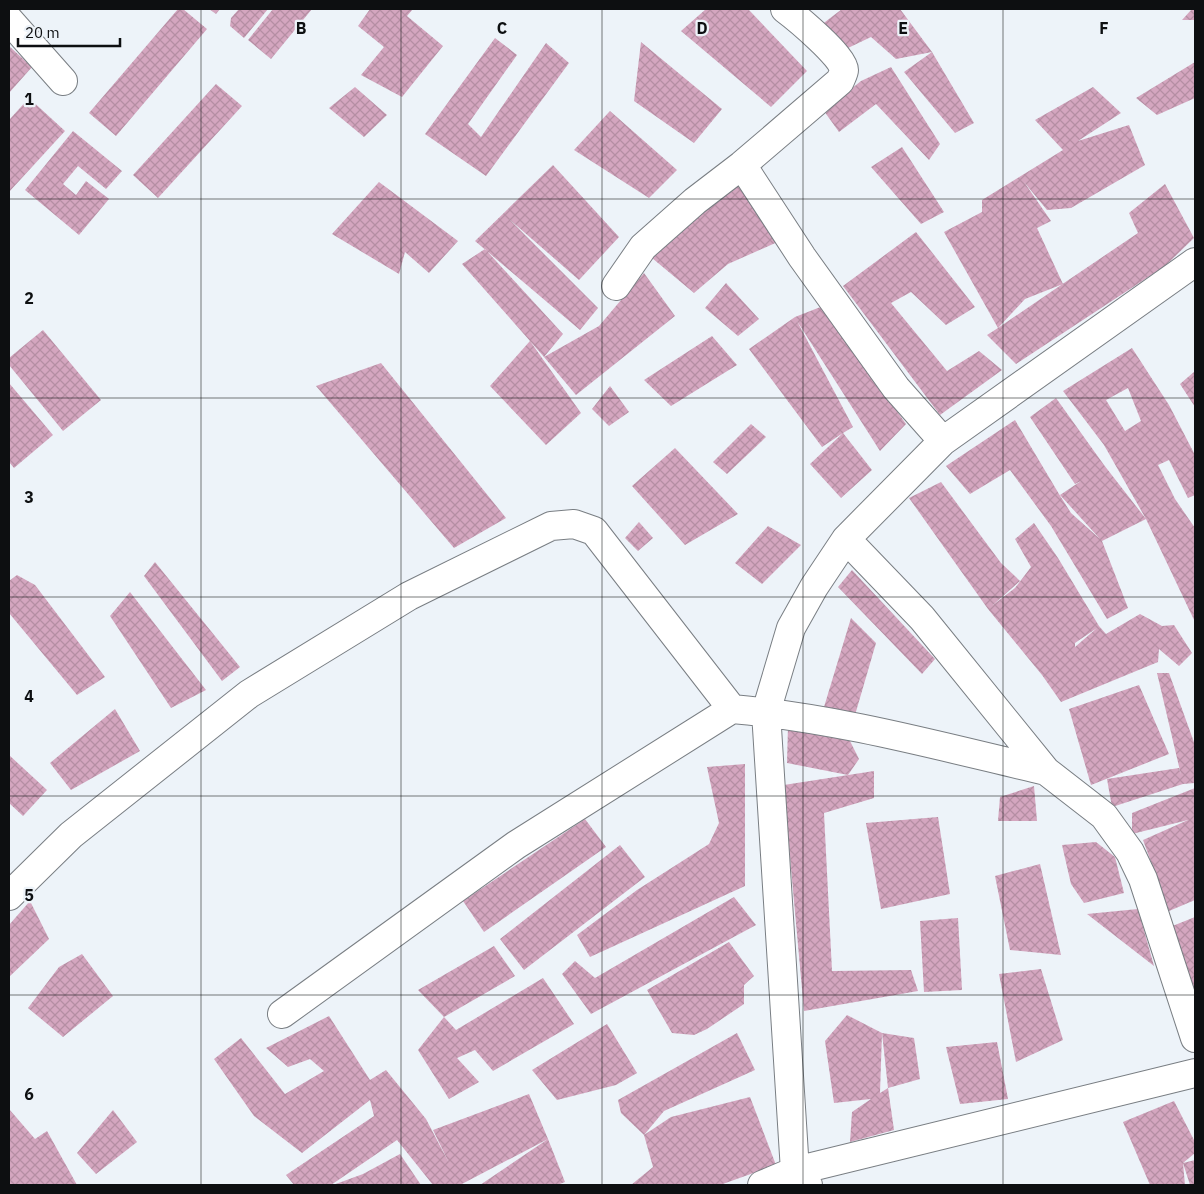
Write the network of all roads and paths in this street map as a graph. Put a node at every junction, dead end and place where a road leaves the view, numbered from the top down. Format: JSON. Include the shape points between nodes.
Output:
{"nodes":[{"id":1,"x":785,"y":9,"type":"edge"},
{"id":2,"x":9,"y":20,"type":"edge"},
{"id":3,"x":63,"y":81,"type":"dead end"},
{"id":4,"x":742,"y":165,"type":"junction"},
{"id":5,"x":1195,"y":262,"type":"edge"},
{"id":6,"x":616,"y":286,"type":"dead end"},
{"id":7,"x":942,"y":440,"type":"junction"},
{"id":8,"x":846,"y":538,"type":"junction"},
{"id":9,"x":732,"y":709,"type":"junction"},
{"id":10,"x":766,"y":712,"type":"junction"},
{"id":11,"x":1046,"y":771,"type":"junction"},
{"id":12,"x":9,"y":896,"type":"edge"},
{"id":13,"x":282,"y":1014,"type":"dead end"},
{"id":14,"x":1195,"y":1038,"type":"edge"},
{"id":15,"x":1195,"y":1073,"type":"edge"},
{"id":16,"x":801,"y":1178,"type":"edge"},
{"id":17,"x":762,"y":1185,"type":"edge"}],
"edges":[{"from":1,"to":4,"type":"street","via":[[835,54],[844,71],[840,81]]},
{"from":2,"to":3,"type":"street"},
{"from":4,"to":6,"type":"street","via":[[643,247]]},
{"from":4,"to":7,"type":"street","via":[[802,257],[896,388]]},
{"from":5,"to":7,"type":"street"},
{"from":7,"to":8,"type":"street"},
{"from":8,"to":10,"type":"street","via":[[792,628]]},
{"from":8,"to":11,"type":"street","via":[[922,618]]},
{"from":9,"to":10,"type":"street"},
{"from":9,"to":12,"type":"street","via":[[594,531],[574,524],[551,526],[409,596],[249,694],[71,835]]},
{"from":9,"to":13,"type":"street","via":[[516,845]]},
{"from":10,"to":11,"type":"street","via":[[881,733]]},
{"from":10,"to":16,"type":"street"},
{"from":11,"to":14,"type":"street","via":[[1104,816],[1130,852],[1143,879]]},
{"from":15,"to":16,"type":"street"},
{"from":16,"to":17,"type":"street"}]}
